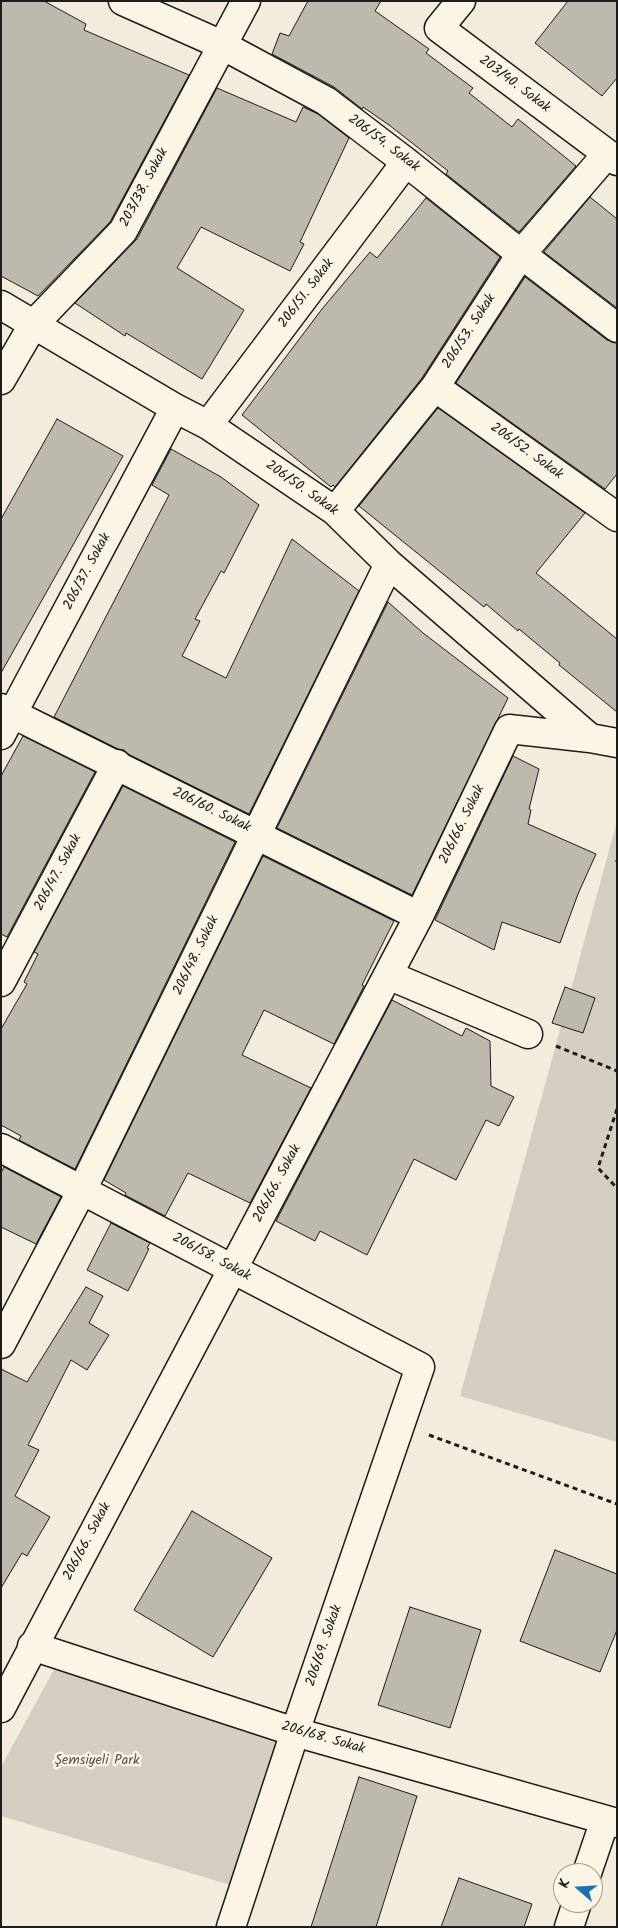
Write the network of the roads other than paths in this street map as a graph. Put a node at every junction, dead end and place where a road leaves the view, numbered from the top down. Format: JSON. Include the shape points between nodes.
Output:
{"nodes":[{"id":1,"x":123,"y":1,"type":"edge"},
{"id":2,"x":246,"y":1,"type":"edge"},
{"id":3,"x":461,"y":1,"type":"edge"},
{"id":4,"x":222,"y":45,"type":"junction"},
{"id":5,"x":612,"y":158,"type":"edge"},
{"id":6,"x":406,"y":162,"type":"junction"},
{"id":7,"x":521,"y":254,"type":"junction"},
{"id":8,"x":1,"y":305,"type":"edge"},
{"id":9,"x":33,"y":325,"type":"junction"},
{"id":10,"x":617,"y":328,"type":"edge"},
{"id":11,"x":1,"y":380,"type":"edge"},
{"id":12,"x":435,"y":387,"type":"junction"},
{"id":13,"x":174,"y":408,"type":"junction"},
{"id":14,"x":208,"y":426,"type":"junction"},
{"id":15,"x":335,"y":511,"type":"junction"},
{"id":16,"x":617,"y":517,"type":"edge"},
{"id":17,"x":389,"y":564,"type":"junction"},
{"id":18,"x":5,"y":719,"type":"edge"},
{"id":19,"x":590,"y":738,"type":"junction"},
{"id":20,"x":617,"y":742,"type":"edge"},
{"id":21,"x":117,"y":764,"type":"junction"},
{"id":22,"x":257,"y":834,"type":"junction"},
{"id":23,"x":419,"y":916,"type":"junction"},
{"id":24,"x":388,"y":975,"type":"junction"},
{"id":25,"x":1,"y":982,"type":"edge"},
{"id":26,"x":528,"y":1034,"type":"road end"},
{"id":27,"x":1,"y":1148,"type":"edge"},
{"id":28,"x":82,"y":1190,"type":"junction"},
{"id":29,"x":233,"y":1269,"type":"junction"},
{"id":30,"x":1,"y":1344,"type":"edge"},
{"id":31,"x":420,"y":1367,"type":"joint"},
{"id":32,"x":32,"y":1646,"type":"junction"},
{"id":33,"x":1,"y":1708,"type":"edge"},
{"id":34,"x":295,"y":1732,"type":"junction"},
{"id":35,"x":611,"y":1821,"type":"edge"},
{"id":36,"x":592,"y":1863,"type":"edge"},
{"id":37,"x":574,"y":1913,"type":"edge"},
{"id":38,"x":231,"y":1927,"type":"edge"},
{"id":39,"x":569,"y":1927,"type":"edge"}],
"edges":[{"from":1,"to":4,"type":"street","name":"206/54. Sokak"},
{"from":2,"to":4,"type":"street","name":"203/38. Sokak"},
{"from":3,"to":5,"type":"street","name":"203/40. Sokak","via":[[440,28]]},
{"from":4,"to":6,"type":"street","name":"206/54. Sokak","via":[[326,102]]},
{"from":4,"to":9,"type":"street","name":"203/38. Sokak","via":[[123,231]]},
{"from":5,"to":7,"type":"street","name":"206/53. Sokak"},
{"from":6,"to":7,"type":"street","name":"206/54. Sokak"},
{"from":6,"to":14,"type":"street","name":"206/51. Sokak"},
{"from":7,"to":10,"type":"street","name":"206/54. Sokak"},
{"from":7,"to":12,"type":"street","name":"206/53. Sokak"},
{"from":8,"to":9,"type":"street","name":"206/50. Sokak"},
{"from":9,"to":11,"type":"street","name":"203/38. Sokak"},
{"from":9,"to":13,"type":"street","name":"206/50. Sokak"},
{"from":12,"to":15,"type":"street","name":"206/53. Sokak"},
{"from":12,"to":16,"type":"street","name":"206/52. Sokak"},
{"from":13,"to":14,"type":"street","name":"206/50. Sokak"},
{"from":13,"to":18,"type":"street","name":"206/37. Sokak"},
{"from":14,"to":15,"type":"street","name":"206/50. Sokak"},
{"from":15,"to":17,"type":"street","name":"206/50. Sokak"},
{"from":17,"to":19,"type":"street","name":"206/50. Sokak"},
{"from":17,"to":22,"type":"street","name":"206/48. Sokak"},
{"from":18,"to":21,"type":"street","name":"206/60. Sokak"},
{"from":19,"to":20,"type":"street"},
{"from":19,"to":23,"type":"street","name":"206/66. Sokak","via":[[510,729]]},
{"from":21,"to":22,"type":"street","name":"206/60. Sokak"},
{"from":21,"to":25,"type":"street","name":"206/47. Sokak"},
{"from":22,"to":23,"type":"street","name":"206/60. Sokak"},
{"from":22,"to":28,"type":"street","name":"206/48. Sokak"},
{"from":23,"to":24,"type":"street","name":"206/66. Sokak"},
{"from":24,"to":26,"type":"street"},
{"from":24,"to":29,"type":"street","name":"206/66. Sokak"},
{"from":27,"to":28,"type":"street","name":"206/58. Sokak"},
{"from":28,"to":29,"type":"street","name":"206/58. Sokak"},
{"from":28,"to":30,"type":"street","name":"206/48. Sokak"},
{"from":29,"to":31,"type":"street","name":"206/58. Sokak"},
{"from":29,"to":32,"type":"street","name":"206/66. Sokak"},
{"from":31,"to":34,"type":"street","name":"206/69. Sokak"},
{"from":32,"to":33,"type":"street","name":"206/66. Sokak"},
{"from":32,"to":34,"type":"street","name":"206/68. Sokak"},
{"from":34,"to":35,"type":"street","name":"206/68. Sokak"},
{"from":34,"to":38,"type":"street","name":"206/69. Sokak"},
{"from":35,"to":36,"type":"street"},
{"from":37,"to":39,"type":"street"}]}
